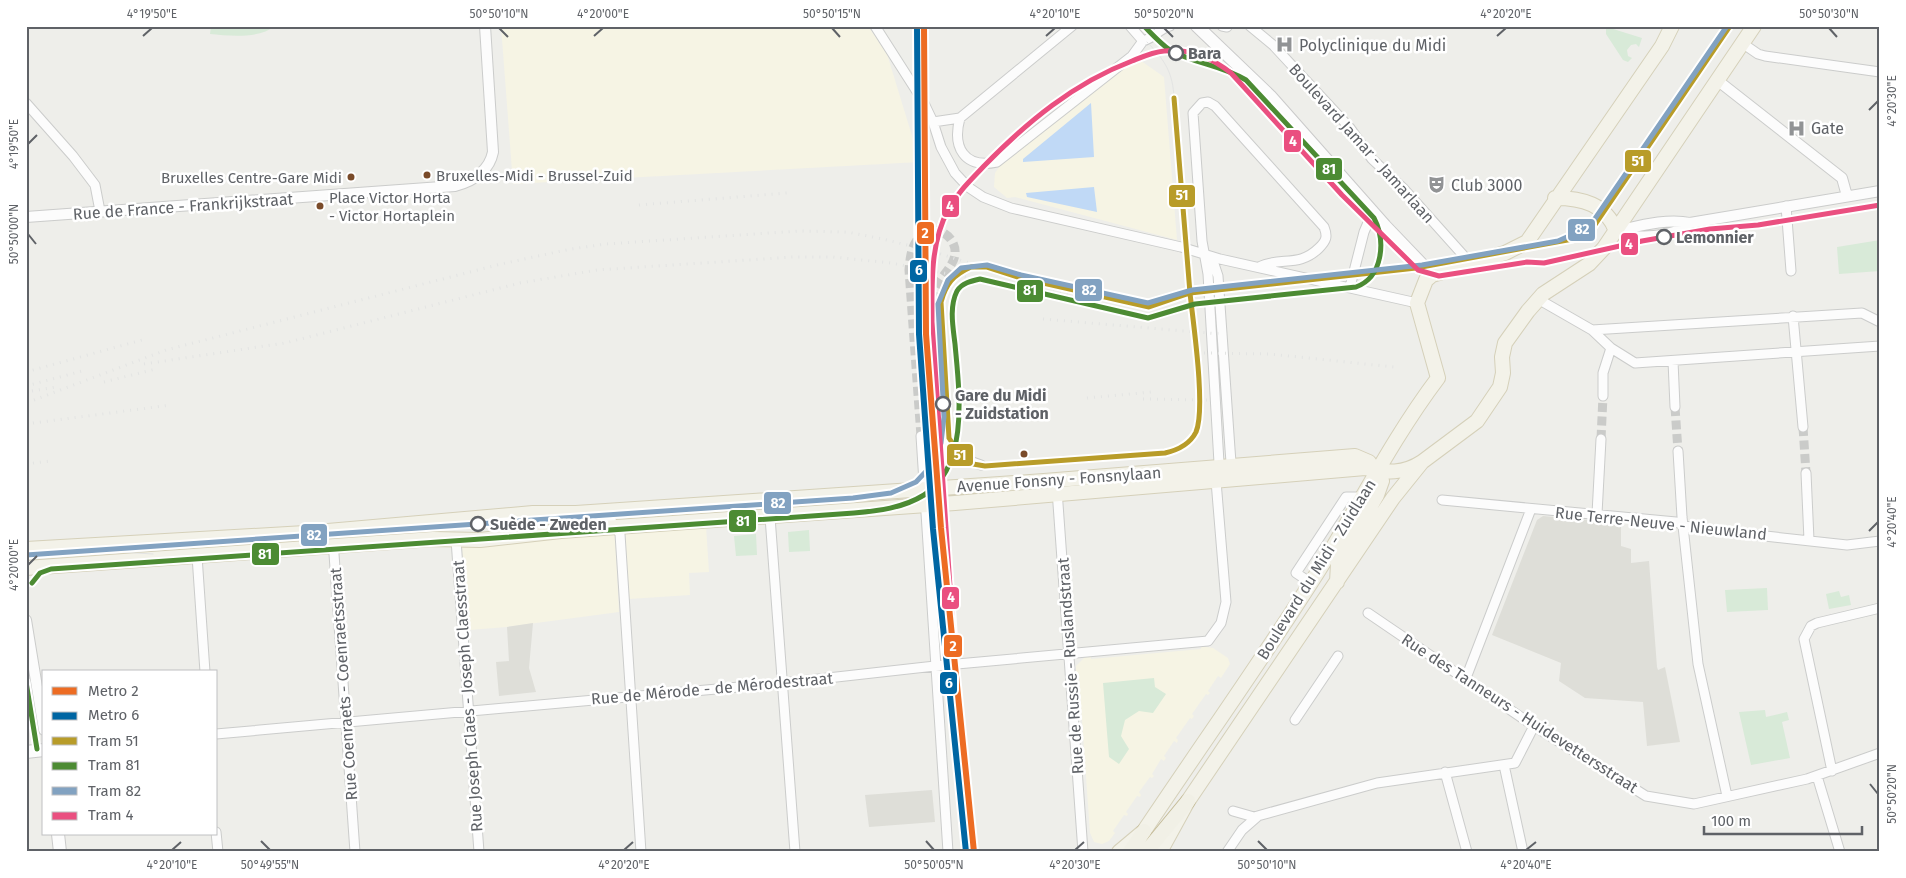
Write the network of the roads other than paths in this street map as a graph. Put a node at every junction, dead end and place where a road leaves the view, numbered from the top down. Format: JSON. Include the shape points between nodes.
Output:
{"nodes":[{"id":1,"x":485,"y":26,"type":"edge"},
{"id":2,"x":876,"y":26,"type":"edge"},
{"id":3,"x":1072,"y":26,"type":"edge"},
{"id":4,"x":1130,"y":26,"type":"edge"},
{"id":5,"x":1170,"y":26,"type":"edge"},
{"id":6,"x":1197,"y":26,"type":"edge"},
{"id":7,"x":1250,"y":26,"type":"edge"},
{"id":8,"x":1672,"y":26,"type":"edge"},
{"id":9,"x":1754,"y":26,"type":"edge"},
{"id":10,"x":1143,"y":41,"type":"junction"},
{"id":11,"x":1742,"y":43,"type":"junction"},
{"id":12,"x":1880,"y":72,"type":"edge"},
{"id":13,"x":1717,"y":80,"type":"junction"},
{"id":14,"x":26,"y":103,"type":"edge"},
{"id":15,"x":960,"y":118,"type":"junction"},
{"id":16,"x":933,"y":122,"type":"junction"},
{"id":17,"x":1880,"y":191,"type":"edge"},
{"id":18,"x":1847,"y":196,"type":"junction"},
{"id":19,"x":1555,"y":198,"type":"junction"},
{"id":20,"x":1786,"y":206,"type":"junction"},
{"id":21,"x":1373,"y":210,"type":"junction"},
{"id":22,"x":100,"y":211,"type":"junction"},
{"id":23,"x":26,"y":217,"type":"edge"},
{"id":24,"x":1616,"y":231,"type":"junction"},
{"id":25,"x":1206,"y":254,"type":"junction"},
{"id":26,"x":1467,"y":265,"type":"junction"},
{"id":27,"x":1259,"y":268,"type":"junction"},
{"id":28,"x":1791,"y":271,"type":"dead end"},
{"id":29,"x":1429,"y":278,"type":"junction"},
{"id":30,"x":1350,"y":287,"type":"junction"},
{"id":31,"x":1538,"y":299,"type":"junction"},
{"id":32,"x":1417,"y":303,"type":"junction"},
{"id":33,"x":1793,"y":316,"type":"junction"},
{"id":34,"x":1880,"y":322,"type":"edge"},
{"id":35,"x":1592,"y":330,"type":"junction"},
{"id":36,"x":1880,"y":346,"type":"edge"},
{"id":37,"x":1611,"y":348,"type":"junction"},
{"id":38,"x":1796,"y":351,"type":"junction"},
{"id":39,"x":1673,"y":361,"type":"junction"},
{"id":40,"x":1603,"y":396,"type":"tunnel mouth"},
{"id":41,"x":1675,"y":407,"type":"tunnel mouth"},
{"id":42,"x":1229,"y":427,"type":"junction"},
{"id":43,"x":1803,"y":427,"type":"tunnel mouth"},
{"id":44,"x":1217,"y":428,"type":"junction"},
{"id":45,"x":921,"y":436,"type":"tunnel mouth"},
{"id":46,"x":1601,"y":439,"type":"tunnel mouth"},
{"id":47,"x":941,"y":451,"type":"junction"},
{"id":48,"x":1678,"y":451,"type":"tunnel mouth"},
{"id":49,"x":1422,"y":462,"type":"junction"},
{"id":50,"x":981,"y":465,"type":"dead end"},
{"id":51,"x":946,"y":470,"type":"dead end"},
{"id":52,"x":1221,"y":471,"type":"junction"},
{"id":53,"x":1377,"y":471,"type":"junction"},
{"id":54,"x":1806,"y":473,"type":"tunnel mouth"},
{"id":55,"x":924,"y":485,"type":"junction"},
{"id":56,"x":1056,"y":487,"type":"junction"},
{"id":57,"x":1442,"y":500,"type":"dead end"},
{"id":58,"x":924,"y":505,"type":"junction"},
{"id":59,"x":1531,"y":509,"type":"junction"},
{"id":60,"x":598,"y":511,"type":"junction"},
{"id":61,"x":1597,"y":514,"type":"junction"},
{"id":62,"x":770,"y":517,"type":"junction"},
{"id":63,"x":1684,"y":526,"type":"junction"},
{"id":64,"x":617,"y":527,"type":"junction"},
{"id":65,"x":305,"y":533,"type":"junction"},
{"id":66,"x":456,"y":540,"type":"junction"},
{"id":67,"x":1809,"y":540,"type":"junction"},
{"id":68,"x":1880,"y":541,"type":"edge"},
{"id":69,"x":332,"y":546,"type":"junction"},
{"id":70,"x":26,"y":549,"type":"edge"},
{"id":71,"x":196,"y":556,"type":"junction"},
{"id":72,"x":27,"y":569,"type":"edge"},
{"id":73,"x":1337,"y":582,"type":"junction"},
{"id":74,"x":1880,"y":608,"type":"edge"},
{"id":75,"x":1368,"y":613,"type":"dead end"},
{"id":76,"x":26,"y":620,"type":"edge"},
{"id":77,"x":1070,"y":655,"type":"junction"},
{"id":78,"x":1338,"y":656,"type":"dead end"},
{"id":79,"x":935,"y":666,"type":"junction"},
{"id":80,"x":1255,"y":666,"type":"junction"},
{"id":81,"x":205,"y":670,"type":"edge"},
{"id":82,"x":1272,"y":678,"type":"junction"},
{"id":83,"x":1466,"y":678,"type":"junction"},
{"id":84,"x":783,"y":683,"type":"junction"},
{"id":85,"x":630,"y":695,"type":"junction"},
{"id":86,"x":468,"y":710,"type":"junction"},
{"id":87,"x":42,"y":718,"type":"edge"},
{"id":88,"x":1295,"y":720,"type":"dead end"},
{"id":89,"x":346,"y":722,"type":"junction"},
{"id":90,"x":1534,"y":726,"type":"junction"},
{"id":91,"x":218,"y":734,"type":"edge"},
{"id":92,"x":42,"y":750,"type":"edge"},
{"id":93,"x":26,"y":752,"type":"edge"},
{"id":94,"x":1880,"y":753,"type":"edge"},
{"id":95,"x":1504,"y":765,"type":"junction"},
{"id":96,"x":1832,"y":771,"type":"junction"},
{"id":97,"x":1445,"y":772,"type":"junction"},
{"id":98,"x":1817,"y":776,"type":"junction"},
{"id":99,"x":1727,"y":796,"type":"junction"},
{"id":100,"x":1188,"y":801,"type":"junction"},
{"id":101,"x":1233,"y":811,"type":"dead end"},
{"id":102,"x":1258,"y":816,"type":"junction"},
{"id":103,"x":1144,"y":831,"type":"junction"},
{"id":104,"x":58,"y":836,"type":"edge"},
{"id":105,"x":216,"y":836,"type":"edge"},
{"id":106,"x":60,"y":852,"type":"edge"},
{"id":107,"x":218,"y":852,"type":"edge"},
{"id":108,"x":355,"y":852,"type":"edge"},
{"id":109,"x":479,"y":852,"type":"edge"},
{"id":110,"x":641,"y":852,"type":"edge"},
{"id":111,"x":795,"y":852,"type":"edge"},
{"id":112,"x":948,"y":852,"type":"edge"},
{"id":113,"x":1084,"y":852,"type":"edge"},
{"id":114,"x":1119,"y":852,"type":"edge"},
{"id":115,"x":1130,"y":852,"type":"edge"},
{"id":116,"x":1146,"y":852,"type":"edge"},
{"id":117,"x":1160,"y":852,"type":"edge"},
{"id":118,"x":1227,"y":852,"type":"edge"},
{"id":119,"x":1467,"y":852,"type":"edge"},
{"id":120,"x":1523,"y":852,"type":"edge"},
{"id":121,"x":1840,"y":852,"type":"edge"}],
"edges":[{"from":1,"to":22,"type":"street","name":"Rue de France - Frankrijkstraat","via":[[492,156],[485,169],[471,181],[455,186]]},
{"from":2,"to":16,"type":"street"},
{"from":3,"to":15,"type":"street"},
{"from":4,"to":10,"type":"street"},
{"from":5,"to":10,"type":"street"},
{"from":6,"to":21,"type":"main road","via":[[1270,96]]},
{"from":7,"to":26,"type":"street","name":"Boulevard Jamar - Jamarlaan","via":[[1273,45],[1350,128],[1372,158],[1463,255]]},
{"from":8,"to":19,"type":"main road","via":[[1662,46]]},
{"from":9,"to":11,"type":"main road","name":"Boulevard du Midi - Zuidlaan"},
{"from":10,"to":15,"type":"street","via":[[1132,56],[997,162],[976,162],[963,154],[956,136]]},
{"from":11,"to":12,"type":"street","via":[[1765,56]]},
{"from":11,"to":13,"type":"main road","name":"Boulevard du Midi - Zuidlaan"},
{"from":13,"to":18,"type":"street","via":[[1842,178]]},
{"from":13,"to":24,"type":"main road","name":"Boulevard du Midi - Zuidlaan"},
{"from":14,"to":22,"type":"street","via":[[96,185]]},
{"from":15,"to":16,"type":"street"},
{"from":16,"to":25,"type":"street","via":[[941,147],[955,173],[974,192],[991,202]]},
{"from":17,"to":18,"type":"street"},
{"from":18,"to":20,"type":"street"},
{"from":19,"to":24,"type":"main road","via":[[1583,200],[1598,207],[1611,218]]},
{"from":19,"to":26,"type":"main road","via":[[1527,242]]},
{"from":20,"to":24,"type":"street","via":[[1690,223],[1683,229],[1642,237]]},
{"from":20,"to":28,"type":"street"},
{"from":21,"to":29,"type":"main road"},
{"from":21,"to":30,"type":"street"},
{"from":22,"to":23,"type":"street","name":"Rue de France - Frankrijkstraat"},
{"from":24,"to":31,"type":"main road","name":"Boulevard du Midi - Zuidlaan","via":[[1589,264]]},
{"from":25,"to":27,"type":"street"},
{"from":25,"to":27,"type":"street","via":[[1202,241],[1194,113],[1202,103],[1208,102],[1324,227],[1327,235],[1325,242],[1305,260],[1265,264]]},
{"from":25,"to":42,"type":"street","via":[[1218,276]]},
{"from":25,"to":44,"type":"street"},
{"from":26,"to":29,"type":"main road"},
{"from":27,"to":30,"type":"street"},
{"from":29,"to":32,"type":"main road"},
{"from":30,"to":32,"type":"street"},
{"from":31,"to":35,"type":"street"},
{"from":31,"to":49,"type":"main road","name":"Boulevard du Midi - Zuidlaan","via":[[1505,343],[1500,387],[1477,421]]},
{"from":32,"to":53,"type":"main road","name":"Boulevard du Midi - Zuidlaan","via":[[1438,378],[1411,413]]},
{"from":33,"to":34,"type":"street","via":[[1862,312]]},
{"from":33,"to":35,"type":"street"},
{"from":33,"to":38,"type":"street"},
{"from":35,"to":37,"type":"street"},
{"from":36,"to":38,"type":"street"},
{"from":37,"to":39,"type":"street","via":[[1635,363]]},
{"from":37,"to":40,"type":"street","via":[[1605,360]]},
{"from":38,"to":39,"type":"street"},
{"from":38,"to":43,"type":"street"},
{"from":39,"to":41,"type":"street"},
{"from":42,"to":44,"type":"street"},
{"from":42,"to":52,"type":"street","via":[[1231,456]]},
{"from":44,"to":52,"type":"street"},
{"from":45,"to":55,"type":"street"},
{"from":46,"to":61,"type":"street"},
{"from":47,"to":50,"type":"street","via":[[940,433],[948,448]]},
{"from":47,"to":51,"type":"street"},
{"from":47,"to":55,"type":"street","via":[[937,466]]},
{"from":48,"to":63,"type":"street"},
{"from":49,"to":53,"type":"main road","via":[[1409,471]]},
{"from":49,"to":73,"type":"main road","name":"Boulevard du Midi - Zuidlaan","via":[[1393,498]]},
{"from":52,"to":53,"type":"main road","via":[[1365,468]]},
{"from":52,"to":53,"type":"main road","name":"Boulevard du Midi - Zuidlaan","via":[[1355,456],[1369,462]]},
{"from":52,"to":56,"type":"main road","name":"Avenue Fonsny - Fonsnylaan"},
{"from":52,"to":77,"type":"street","name":"Rue de Mérode - de Mérodestraat","via":[[1226,602],[1221,623],[1208,641]]},
{"from":53,"to":73,"type":"main road","name":"Boulevard du Midi - Zuidlaan","via":[[1382,481],[1378,495],[1338,564]]},
{"from":53,"to":80,"type":"main road","name":"Boulevard du Midi - Zuidlaan","via":[[1311,583]]},
{"from":54,"to":67,"type":"street"},
{"from":55,"to":56,"type":"main road","name":"Avenue Fonsny - Fonsnylaan"},
{"from":55,"to":58,"type":"street"},
{"from":55,"to":60,"type":"main road","name":"Avenue Fonsny - Fonsnylaan"},
{"from":56,"to":58,"type":"main road","name":"Avenue Fonsny - Fonsnylaan"},
{"from":56,"to":77,"type":"street","name":"Rue de Russie - Ruslandstraat"},
{"from":57,"to":59,"type":"street","name":"Rue Terre-Neuve - Nieuwland"},
{"from":58,"to":62,"type":"main road","name":"Avenue Fonsny - Fonsnylaan"},
{"from":58,"to":79,"type":"street"},
{"from":59,"to":61,"type":"street","name":"Rue Terre-Neuve - Nieuwland"},
{"from":59,"to":83,"type":"street"},
{"from":60,"to":64,"type":"street"},
{"from":60,"to":65,"type":"main road","name":"Avenue Fonsny - Fonsnylaan","via":[[506,515]]},
{"from":61,"to":63,"type":"street","name":"Rue Terre-Neuve - Nieuwland","via":[[1676,522]]},
{"from":62,"to":64,"type":"main road","name":"Avenue Fonsny - Fonsnylaan"},
{"from":62,"to":84,"type":"street"},
{"from":63,"to":67,"type":"street","name":"Rue Terre-Neuve - Nieuwland"},
{"from":63,"to":99,"type":"street","via":[[1698,664]]},
{"from":64,"to":66,"type":"main road","name":"Avenue Fonsny - Fonsnylaan"},
{"from":64,"to":85,"type":"street"},
{"from":65,"to":69,"type":"street","name":"Rue Coenraets - Coenraetsstraat"},
{"from":65,"to":70,"type":"main road","name":"Avenue Fonsny - Fonsnylaan"},
{"from":66,"to":69,"type":"main road","name":"Avenue Fonsny - Fonsnylaan"},
{"from":66,"to":86,"type":"street","name":"Rue Joseph Claes - Joseph Claesstraat"},
{"from":67,"to":68,"type":"street","name":"Rue Terre-Neuve - Nieuwland","via":[[1847,545]]},
{"from":69,"to":71,"type":"main road","name":"Avenue Fonsny - Fonsnylaan"},
{"from":69,"to":89,"type":"street","name":"Rue Coenraets - Coenraetsstraat"},
{"from":71,"to":72,"type":"main road","name":"Avenue Fonsny - Fonsnylaan"},
{"from":71,"to":81,"type":"street"},
{"from":73,"to":82,"type":"main road","name":"Boulevard du Midi - Zuidlaan"},
{"from":74,"to":96,"type":"street","via":[[1817,623],[1804,639]]},
{"from":75,"to":83,"type":"street","name":"Rue des Tanneurs - Huidevettersstraat"},
{"from":76,"to":87,"type":"street"},
{"from":77,"to":79,"type":"street","name":"Rue de Mérode - de Mérodestraat"},
{"from":77,"to":113,"type":"street","name":"Rue de Russie - Ruslandstraat"},
{"from":78,"to":88,"type":"street"},
{"from":79,"to":84,"type":"street","name":"Rue de Mérode - de Mérodestraat"},
{"from":79,"to":112,"type":"street"},
{"from":80,"to":82,"type":"street","name":"Boulevard du Midi - Zuidlaan"},
{"from":80,"to":103,"type":"main road","name":"Boulevard du Midi - Zuidlaan"},
{"from":82,"to":100,"type":"main road","name":"Boulevard du Midi - Zuidlaan"},
{"from":83,"to":90,"type":"street","name":"Rue des Tanneurs - Huidevettersstraat"},
{"from":84,"to":85,"type":"street","name":"Rue de Mérode - de Mérodestraat"},
{"from":84,"to":111,"type":"street"},
{"from":85,"to":86,"type":"street","name":"Rue de Mérode - de Mérodestraat"},
{"from":85,"to":110,"type":"street"},
{"from":86,"to":89,"type":"street","name":"Rue de Mérode - de Mérodestraat"},
{"from":86,"to":109,"type":"street","name":"Rue Joseph Claes - Joseph Claesstraat"},
{"from":89,"to":91,"type":"street","name":"Rue de Mérode - de Mérodestraat"},
{"from":89,"to":108,"type":"street","name":"Rue Coenraets - Coenraetsstraat"},
{"from":90,"to":95,"type":"street","via":[[1515,763]]},
{"from":90,"to":99,"type":"street","name":"Rue des Tanneurs - Huidevettersstraat","via":[[1641,794],[1694,804]]},
{"from":92,"to":93,"type":"main road"},
{"from":94,"to":96,"type":"street","name":"Rue des Tanneurs - Huidevettersstraat"},
{"from":95,"to":97,"type":"street"},
{"from":95,"to":120,"type":"street"},
{"from":96,"to":98,"type":"street","name":"Rue des Tanneurs - Huidevettersstraat"},
{"from":97,"to":102,"type":"street","via":[[1377,783]]},
{"from":97,"to":119,"type":"street"},
{"from":98,"to":99,"type":"street","name":"Rue des Tanneurs - Huidevettersstraat"},
{"from":98,"to":121,"type":"street"},
{"from":100,"to":116,"type":"highway","name":"Boulevard du Midi - Zuidlaan"},
{"from":100,"to":117,"type":"main road","name":"Boulevard du Midi - Zuidlaan"},
{"from":101,"to":102,"type":"street"},
{"from":102,"to":118,"type":"street","via":[[1242,830]]},
{"from":103,"to":114,"type":"main road"},
{"from":103,"to":115,"type":"highway","name":"Boulevard du Midi - Zuidlaan"},
{"from":104,"to":106,"type":"main road"},
{"from":105,"to":107,"type":"street"}]}
